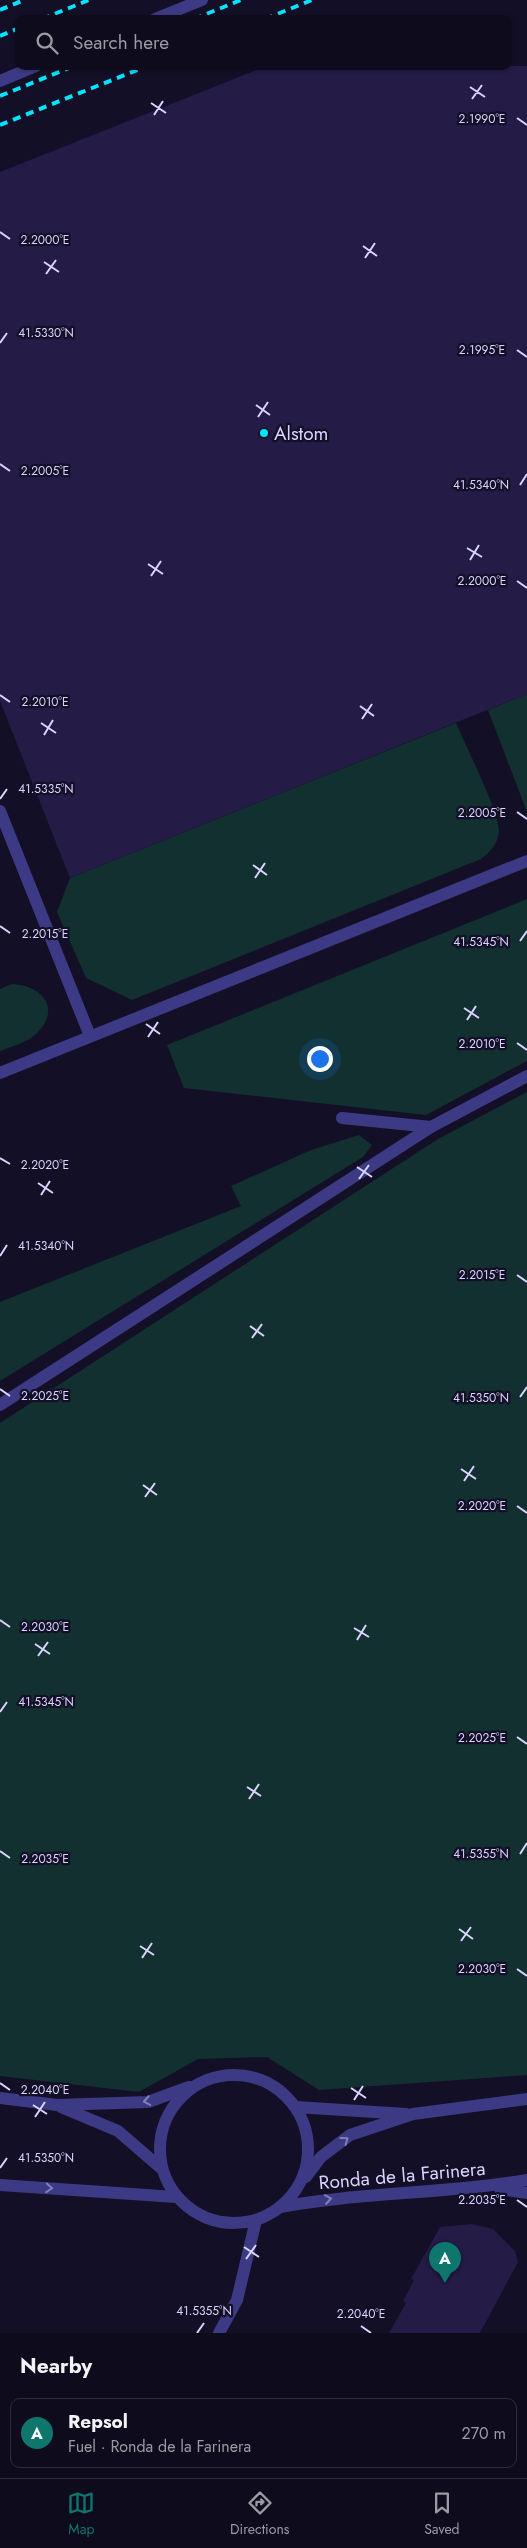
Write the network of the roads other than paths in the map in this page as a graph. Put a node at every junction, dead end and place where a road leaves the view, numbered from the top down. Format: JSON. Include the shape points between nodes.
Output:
{"nodes":[{"id":1,"x":202,"y":0,"type":"edge"},
{"id":2,"x":165,"y":15,"type":"edge"},
{"id":3,"x":26,"y":70,"type":"edge"},
{"id":4,"x":0,"y":81,"type":"edge"},
{"id":5,"x":0,"y":811,"type":"edge"},
{"id":6,"x":527,"y":862,"type":"edge"},
{"id":7,"x":90,"y":1036,"type":"junction"},
{"id":8,"x":0,"y":1072,"type":"edge"},
{"id":9,"x":527,"y":1076,"type":"edge"},
{"id":10,"x":342,"y":1118,"type":"dead end"},
{"id":11,"x":431,"y":1128,"type":"junction"},
{"id":12,"x":0,"y":1405,"type":"edge"},
{"id":13,"x":193,"y":2086,"type":"junction"},
{"id":14,"x":0,"y":2098,"type":"edge"},
{"id":15,"x":527,"y":2099,"type":"edge"},
{"id":16,"x":57,"y":2105,"type":"junction"},
{"id":17,"x":296,"y":2106,"type":"junction"},
{"id":18,"x":413,"y":2114,"type":"junction"},
{"id":19,"x":162,"y":2169,"type":"junction"},
{"id":20,"x":527,"y":2180,"type":"edge"},
{"id":21,"x":0,"y":2185,"type":"edge"},
{"id":22,"x":298,"y":2186,"type":"junction"},
{"id":23,"x":487,"y":2187,"type":"junction"},
{"id":24,"x":527,"y":2193,"type":"edge"},
{"id":25,"x":176,"y":2197,"type":"junction"},
{"id":26,"x":280,"y":2207,"type":"junction"},
{"id":27,"x":256,"y":2220,"type":"junction"},
{"id":28,"x":219,"y":2333,"type":"edge"}],
"edges":[{"from":1,"to":2,"type":"street"},
{"from":3,"to":4,"type":"street"},
{"from":5,"to":7,"type":"street"},
{"from":6,"to":7,"type":"street"},
{"from":7,"to":8,"type":"street"},
{"from":9,"to":11,"type":"street"},
{"from":10,"to":11,"type":"street"},
{"from":11,"to":12,"type":"street"},
{"from":13,"to":16,"type":"street","one_way":true,"via":[[148,2102]]},
{"from":13,"to":17,"type":"street","via":[[222,2074],[250,2075],[276,2087]]},
{"from":13,"to":19,"type":"street","via":[[171,2108],[159,2137]]},
{"from":14,"to":16,"type":"street"},
{"from":15,"to":18,"type":"street","name":"Ronda de la Farinera"},
{"from":16,"to":19,"type":"street","via":[[118,2131]]},
{"from":17,"to":18,"type":"street","name":"Ronda de la Farinera"},
{"from":17,"to":22,"type":"street","via":[[307,2132],[308,2160]]},
{"from":22,"to":18,"type":"street","name":"Ronda de la Farinera","one_way":true,"via":[[321,2157],[350,2135]]},
{"from":19,"to":25,"type":"street"},
{"from":20,"to":23,"type":"street","name":"Ronda de la Farinera"},
{"from":21,"to":25,"type":"street","one_way":true},
{"from":22,"to":26,"type":"street"},
{"from":23,"to":24,"type":"street"},
{"from":26,"to":23,"type":"street","name":"Ronda de la Farinera","one_way":true,"via":[[330,2198]]},
{"from":25,"to":27,"type":"street","via":[[201,2216],[228,2223]]},
{"from":26,"to":27,"type":"street"},
{"from":27,"to":28,"type":"street","via":[[237,2300]]}]}
